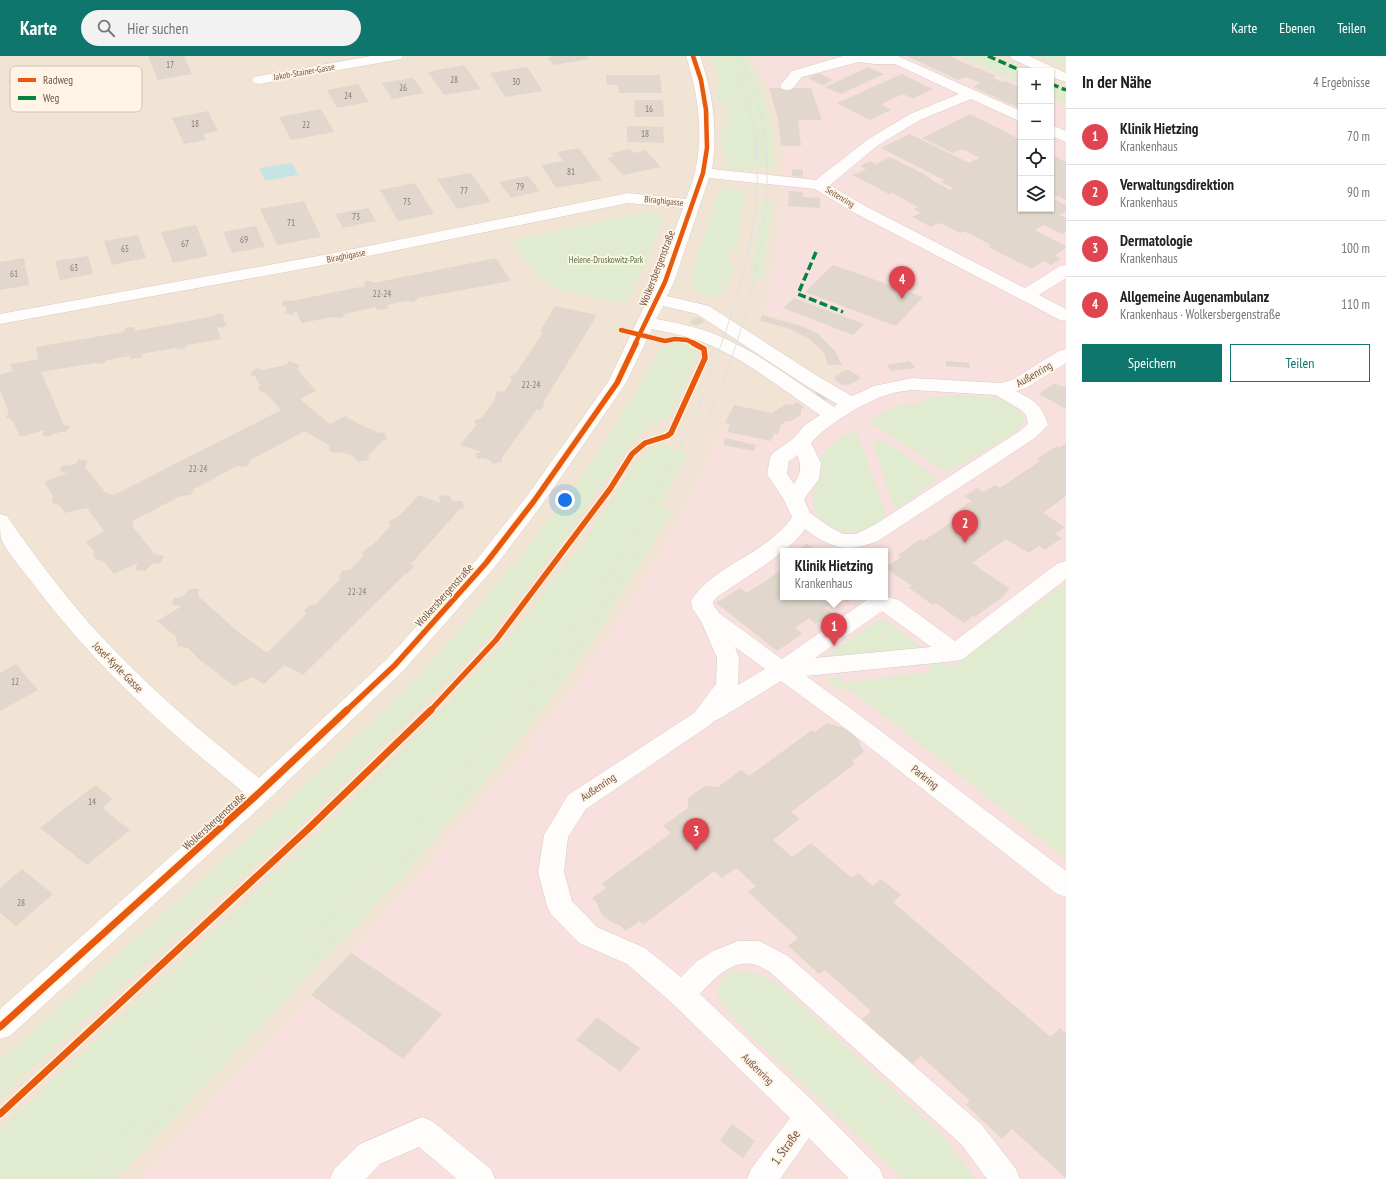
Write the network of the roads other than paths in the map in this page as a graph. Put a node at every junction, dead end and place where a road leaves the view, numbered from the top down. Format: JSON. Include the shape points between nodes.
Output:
{"nodes":[{"id":1,"x":396,"y":56,"type":"edge"},
{"id":2,"x":693,"y":56,"type":"edge"},
{"id":3,"x":1017,"y":56,"type":"edge"},
{"id":4,"x":853,"y":57,"type":"edge"},
{"id":5,"x":896,"y":58,"type":"edge"},
{"id":6,"x":1066,"y":78,"type":"edge"},
{"id":7,"x":259,"y":80,"type":"dead end"},
{"id":8,"x":787,"y":86,"type":"dead end"},
{"id":9,"x":971,"y":94,"type":"junction"},
{"id":10,"x":1018,"y":116,"type":"edge"},
{"id":11,"x":1054,"y":131,"type":"edge"},
{"id":12,"x":1066,"y":137,"type":"edge"},
{"id":13,"x":702,"y":173,"type":"junction"},
{"id":14,"x":819,"y":185,"type":"junction"},
{"id":15,"x":691,"y":204,"type":"junction"},
{"id":16,"x":1066,"y":270,"type":"edge"},
{"id":17,"x":1025,"y":296,"type":"junction"},
{"id":18,"x":657,"y":299,"type":"junction"},
{"id":19,"x":1066,"y":316,"type":"edge"},
{"id":20,"x":0,"y":319,"type":"edge"},
{"id":21,"x":645,"y":322,"type":"junction"},
{"id":22,"x":1066,"y":355,"type":"edge"},
{"id":23,"x":780,"y":370,"type":"junction"},
{"id":24,"x":1000,"y":389,"type":"junction"},
{"id":25,"x":851,"y":404,"type":"junction"},
{"id":26,"x":834,"y":415,"type":"junction"},
{"id":27,"x":801,"y":442,"type":"junction"},
{"id":28,"x":798,"y":508,"type":"junction"},
{"id":29,"x":0,"y":521,"type":"edge"},
{"id":30,"x":9,"y":552,"type":"edge"},
{"id":31,"x":1066,"y":568,"type":"edge"},
{"id":32,"x":711,"y":618,"type":"junction"},
{"id":33,"x":955,"y":653,"type":"junction"},
{"id":34,"x":782,"y":670,"type":"junction"},
{"id":35,"x":702,"y":719,"type":"junction"},
{"id":36,"x":260,"y":792,"type":"junction"},
{"id":37,"x":1066,"y":886,"type":"edge"},
{"id":38,"x":682,"y":994,"type":"junction"},
{"id":39,"x":0,"y":1027,"type":"edge"},
{"id":40,"x":808,"y":1116,"type":"junction"},
{"id":41,"x":345,"y":1179,"type":"edge"},
{"id":42,"x":480,"y":1179,"type":"edge"},
{"id":43,"x":762,"y":1179,"type":"edge"},
{"id":44,"x":869,"y":1179,"type":"edge"},
{"id":45,"x":1005,"y":1179,"type":"edge"}],
"edges":[{"from":1,"to":7,"type":"street","name":"Jakob-Stainer-Gasse"},
{"from":2,"to":13,"type":"street","name":"Wolkersbergenstraße","via":[[701,80],[706,110],[707,148]]},
{"from":3,"to":6,"type":"street"},
{"from":4,"to":5,"type":"street"},
{"from":4,"to":8,"type":"street","via":[[797,74]]},
{"from":5,"to":9,"type":"street"},
{"from":9,"to":10,"type":"street"},
{"from":9,"to":14,"type":"street","name":"Seitenring","via":[[915,117],[872,143]]},
{"from":11,"to":12,"type":"street"},
{"from":13,"to":14,"type":"street"},
{"from":13,"to":15,"type":"street","name":"Wolkersbergenstraße"},
{"from":14,"to":17,"type":"street","name":"Seitenring","via":[[859,209]]},
{"from":15,"to":18,"type":"street","name":"Wolkersbergenstraße"},
{"from":15,"to":20,"type":"street","name":"Biraghigasse","via":[[628,198],[329,259]]},
{"from":16,"to":17,"type":"street"},
{"from":17,"to":19,"type":"street","name":"Seitenring"},
{"from":18,"to":21,"type":"street","name":"Wolkersbergenstraße"},
{"from":18,"to":23,"type":"street","via":[[703,310]]},
{"from":21,"to":23,"type":"street","via":[[694,333]]},
{"from":21,"to":36,"type":"street","name":"Wolkersbergenstraße","via":[[617,383],[534,501],[486,563],[395,665]]},
{"from":22,"to":24,"type":"street","name":"Außenring","via":[[1019,384]]},
{"from":23,"to":25,"type":"street"},
{"from":23,"to":26,"type":"street"},
{"from":24,"to":25,"type":"street","name":"Außenring","via":[[953,385],[918,395]]},
{"from":24,"to":28,"type":"street","via":[[1036,413],[1038,425],[877,533],[859,541],[838,540],[827,535]]},
{"from":25,"to":26,"type":"street","name":"Außenring"},
{"from":26,"to":27,"type":"street","name":"Außenring","via":[[812,429]]},
{"from":27,"to":28,"type":"street","name":"Außenring","via":[[811,467]]},
{"from":27,"to":28,"type":"street","name":"Außenring","via":[[780,458],[777,474]]},
{"from":28,"to":32,"type":"street","name":"Außenring","via":[[794,530],[709,592],[702,601],[703,608]]},
{"from":29,"to":30,"type":"street","name":"Josef-Kyrle-Gasse"},
{"from":30,"to":36,"type":"street","name":"Josef-Kyrle-Gasse","via":[[99,649],[164,712]]},
{"from":31,"to":33,"type":"street"},
{"from":32,"to":34,"type":"street","name":"Parkring"},
{"from":32,"to":35,"type":"street","name":"Außenring","via":[[728,658],[727,686]]},
{"from":33,"to":34,"type":"street"},
{"from":33,"to":34,"type":"street","via":[[891,606],[878,602]]},
{"from":34,"to":35,"type":"street"},
{"from":34,"to":37,"type":"street","name":"Parkring"},
{"from":35,"to":38,"type":"street","name":"Außenring","via":[[577,802],[556,835],[551,872],[560,906],[588,934],[636,956]]},
{"from":36,"to":39,"type":"street","name":"Wolkersbergenstraße"},
{"from":38,"to":40,"type":"street","name":"Außenring"},
{"from":38,"to":45,"type":"street","via":[[706,969],[738,953],[759,953],[779,964],[971,1134]]},
{"from":40,"to":43,"type":"street","name":"1. Straße"},
{"from":40,"to":44,"type":"street","name":"Außenring"},
{"from":41,"to":42,"type":"street","via":[[370,1154],[422,1131]]}]}
